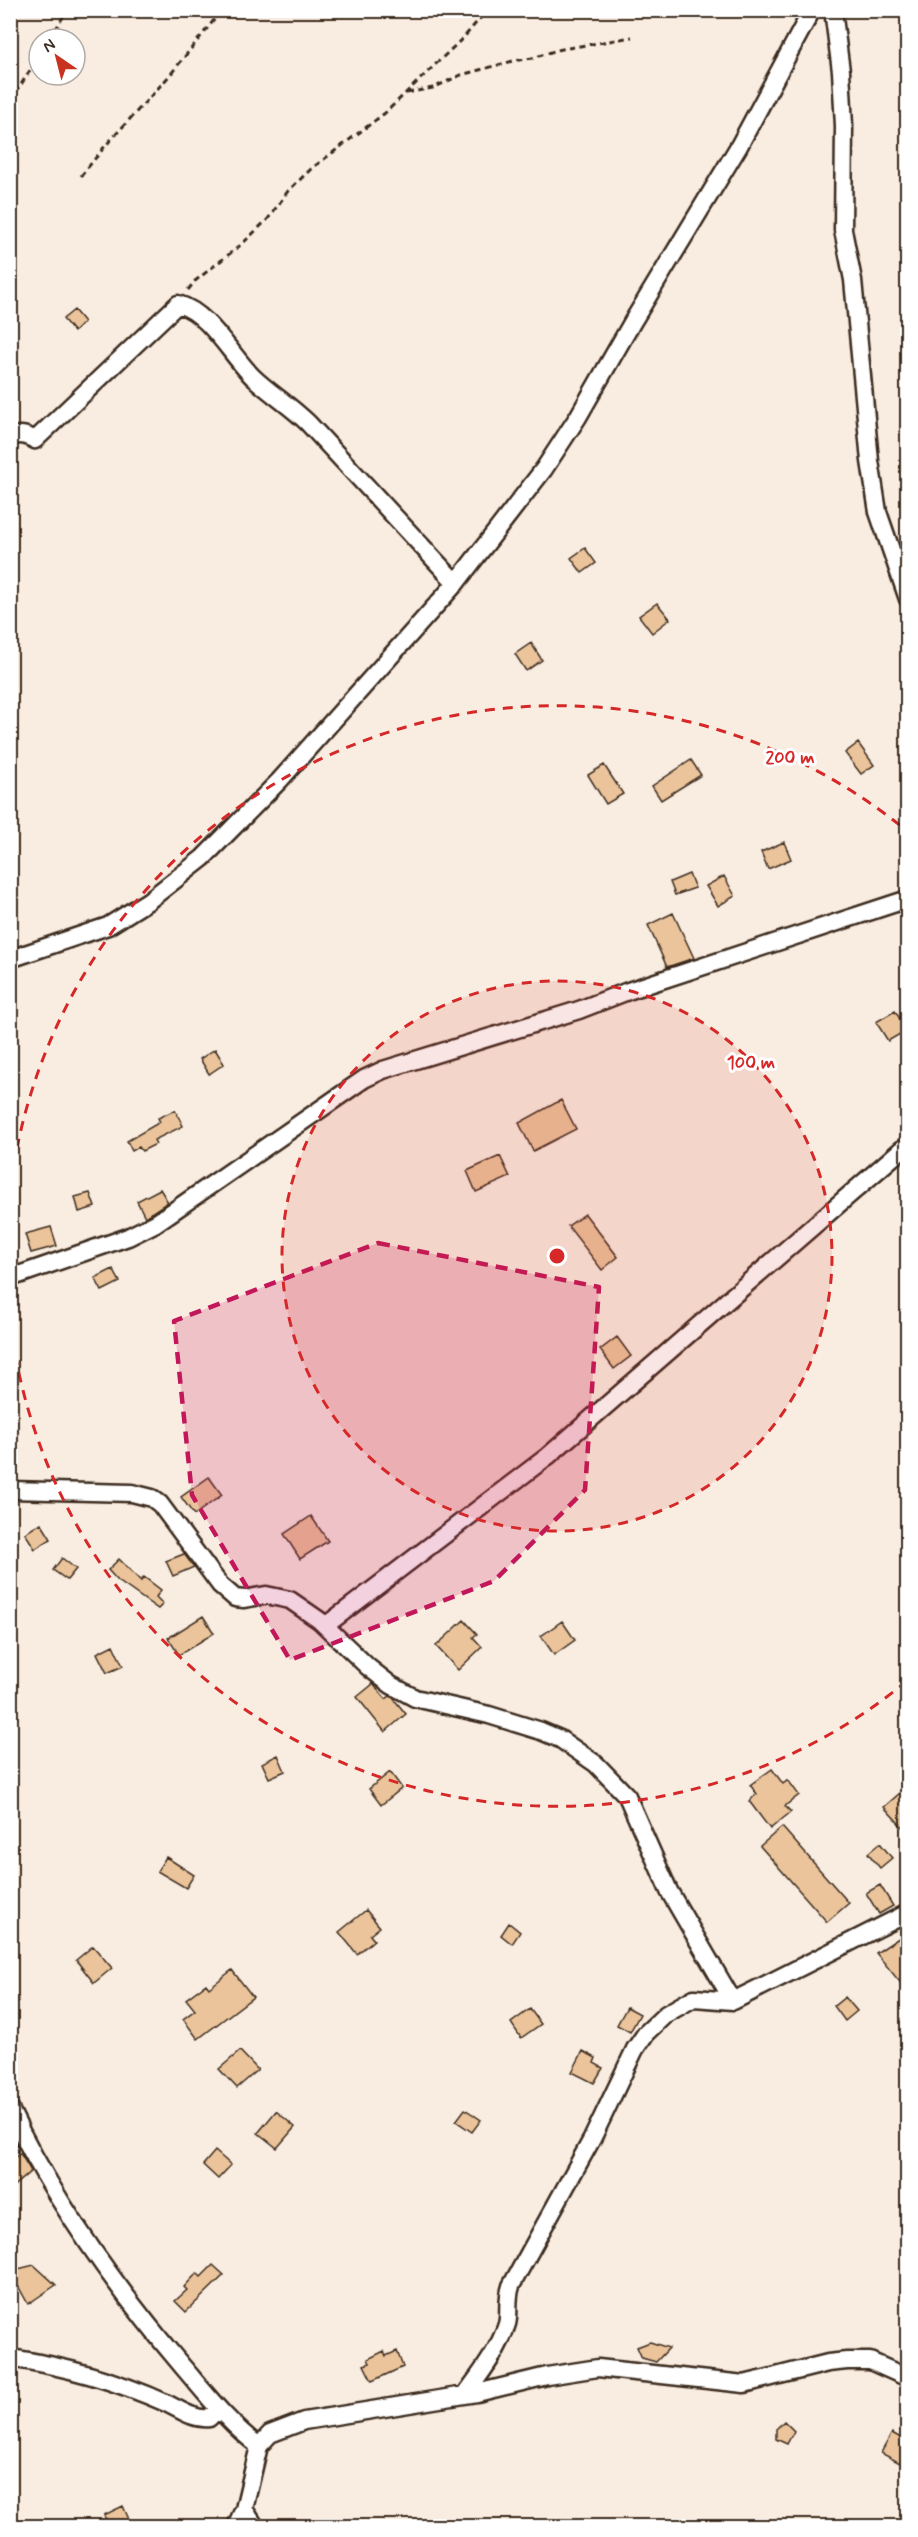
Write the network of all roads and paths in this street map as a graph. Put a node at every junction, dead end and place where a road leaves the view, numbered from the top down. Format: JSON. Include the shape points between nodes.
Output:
{"nodes":[{"id":1,"x":67,"y":10,"type":"edge"},
{"id":2,"x":222,"y":10,"type":"edge"},
{"id":3,"x":487,"y":10,"type":"edge"},
{"id":4,"x":812,"y":10,"type":"edge"},
{"id":5,"x":833,"y":10,"type":"edge"},
{"id":6,"x":57,"y":27,"type":"edge"},
{"id":7,"x":632,"y":37,"type":"dead end"},
{"id":8,"x":27,"y":75,"type":"edge"},
{"id":9,"x":405,"y":94,"type":"junction"},
{"id":10,"x":10,"y":102,"type":"edge"},
{"id":11,"x":81,"y":176,"type":"dead end"},
{"id":12,"x":178,"y":304,"type":"junction"},
{"id":13,"x":10,"y":438,"type":"edge"},
{"id":14,"x":456,"y":583,"type":"junction"},
{"id":15,"x":908,"y":599,"type":"edge"},
{"id":16,"x":908,"y":898,"type":"edge"},
{"id":17,"x":10,"y":959,"type":"edge"},
{"id":18,"x":908,"y":1144,"type":"edge"},
{"id":19,"x":10,"y":1278,"type":"edge"},
{"id":20,"x":10,"y":1490,"type":"edge"},
{"id":21,"x":325,"y":1626,"type":"junction"},
{"id":22,"x":908,"y":1913,"type":"edge"},
{"id":23,"x":734,"y":2001,"type":"junction"},
{"id":24,"x":10,"y":2109,"type":"edge"},
{"id":25,"x":10,"y":2358,"type":"edge"},
{"id":26,"x":908,"y":2378,"type":"edge"},
{"id":27,"x":465,"y":2395,"type":"junction"},
{"id":28,"x":219,"y":2409,"type":"junction"},
{"id":29,"x":259,"y":2446,"type":"junction"},
{"id":30,"x":244,"y":2508,"type":"junction"},
{"id":31,"x":236,"y":2526,"type":"edge"},
{"id":32,"x":255,"y":2526,"type":"edge"}],
"edges":[{"from":1,"to":6,"type":"path"},
{"from":2,"to":11,"type":"path"},
{"from":3,"to":9,"type":"path"},
{"from":4,"to":14,"type":"street","via":[[740,146],[573,426]]},
{"from":5,"to":15,"type":"street","via":[[844,126],[843,230],[853,280],[870,461],[878,512]]},
{"from":7,"to":9,"type":"path","via":[[513,61]]},
{"from":8,"to":10,"type":"path"},
{"from":9,"to":12,"type":"path","via":[[364,131],[311,169],[268,219],[195,281]]},
{"from":12,"to":13,"type":"street","via":[[34,440],[17,434]]},
{"from":12,"to":14,"type":"street","via":[[201,316],[244,369],[308,423]]},
{"from":14,"to":17,"type":"street","via":[[280,780],[203,858],[108,926]]},
{"from":16,"to":19,"type":"street","via":[[579,1010],[383,1070],[364,1079],[156,1223],[128,1237]]},
{"from":18,"to":21,"type":"street","via":[[548,1456]]},
{"from":20,"to":21,"type":"street","via":[[132,1493],[152,1498],[228,1593],[235,1598],[266,1595],[290,1600]]},
{"from":21,"to":23,"type":"street","via":[[368,1667],[415,1698],[541,1731],[580,1751],[604,1772],[627,1796],[669,1891]]},
{"from":22,"to":23,"type":"street"},
{"from":23,"to":27,"type":"street","via":[[694,1998],[666,2014],[635,2049],[592,2139],[511,2286],[507,2297],[508,2322],[490,2360]]},
{"from":24,"to":28,"type":"street","via":[[84,2237],[131,2303]]},
{"from":25,"to":28,"type":"street","via":[[88,2374],[197,2418],[209,2418]]},
{"from":26,"to":27,"type":"street","via":[[870,2361],[828,2363],[744,2384],[598,2368]]},
{"from":27,"to":29,"type":"street","via":[[304,2421],[270,2434]]},
{"from":28,"to":29,"type":"street"},
{"from":29,"to":30,"type":"street"},
{"from":30,"to":31,"type":"street"},
{"from":30,"to":32,"type":"street"}]}
